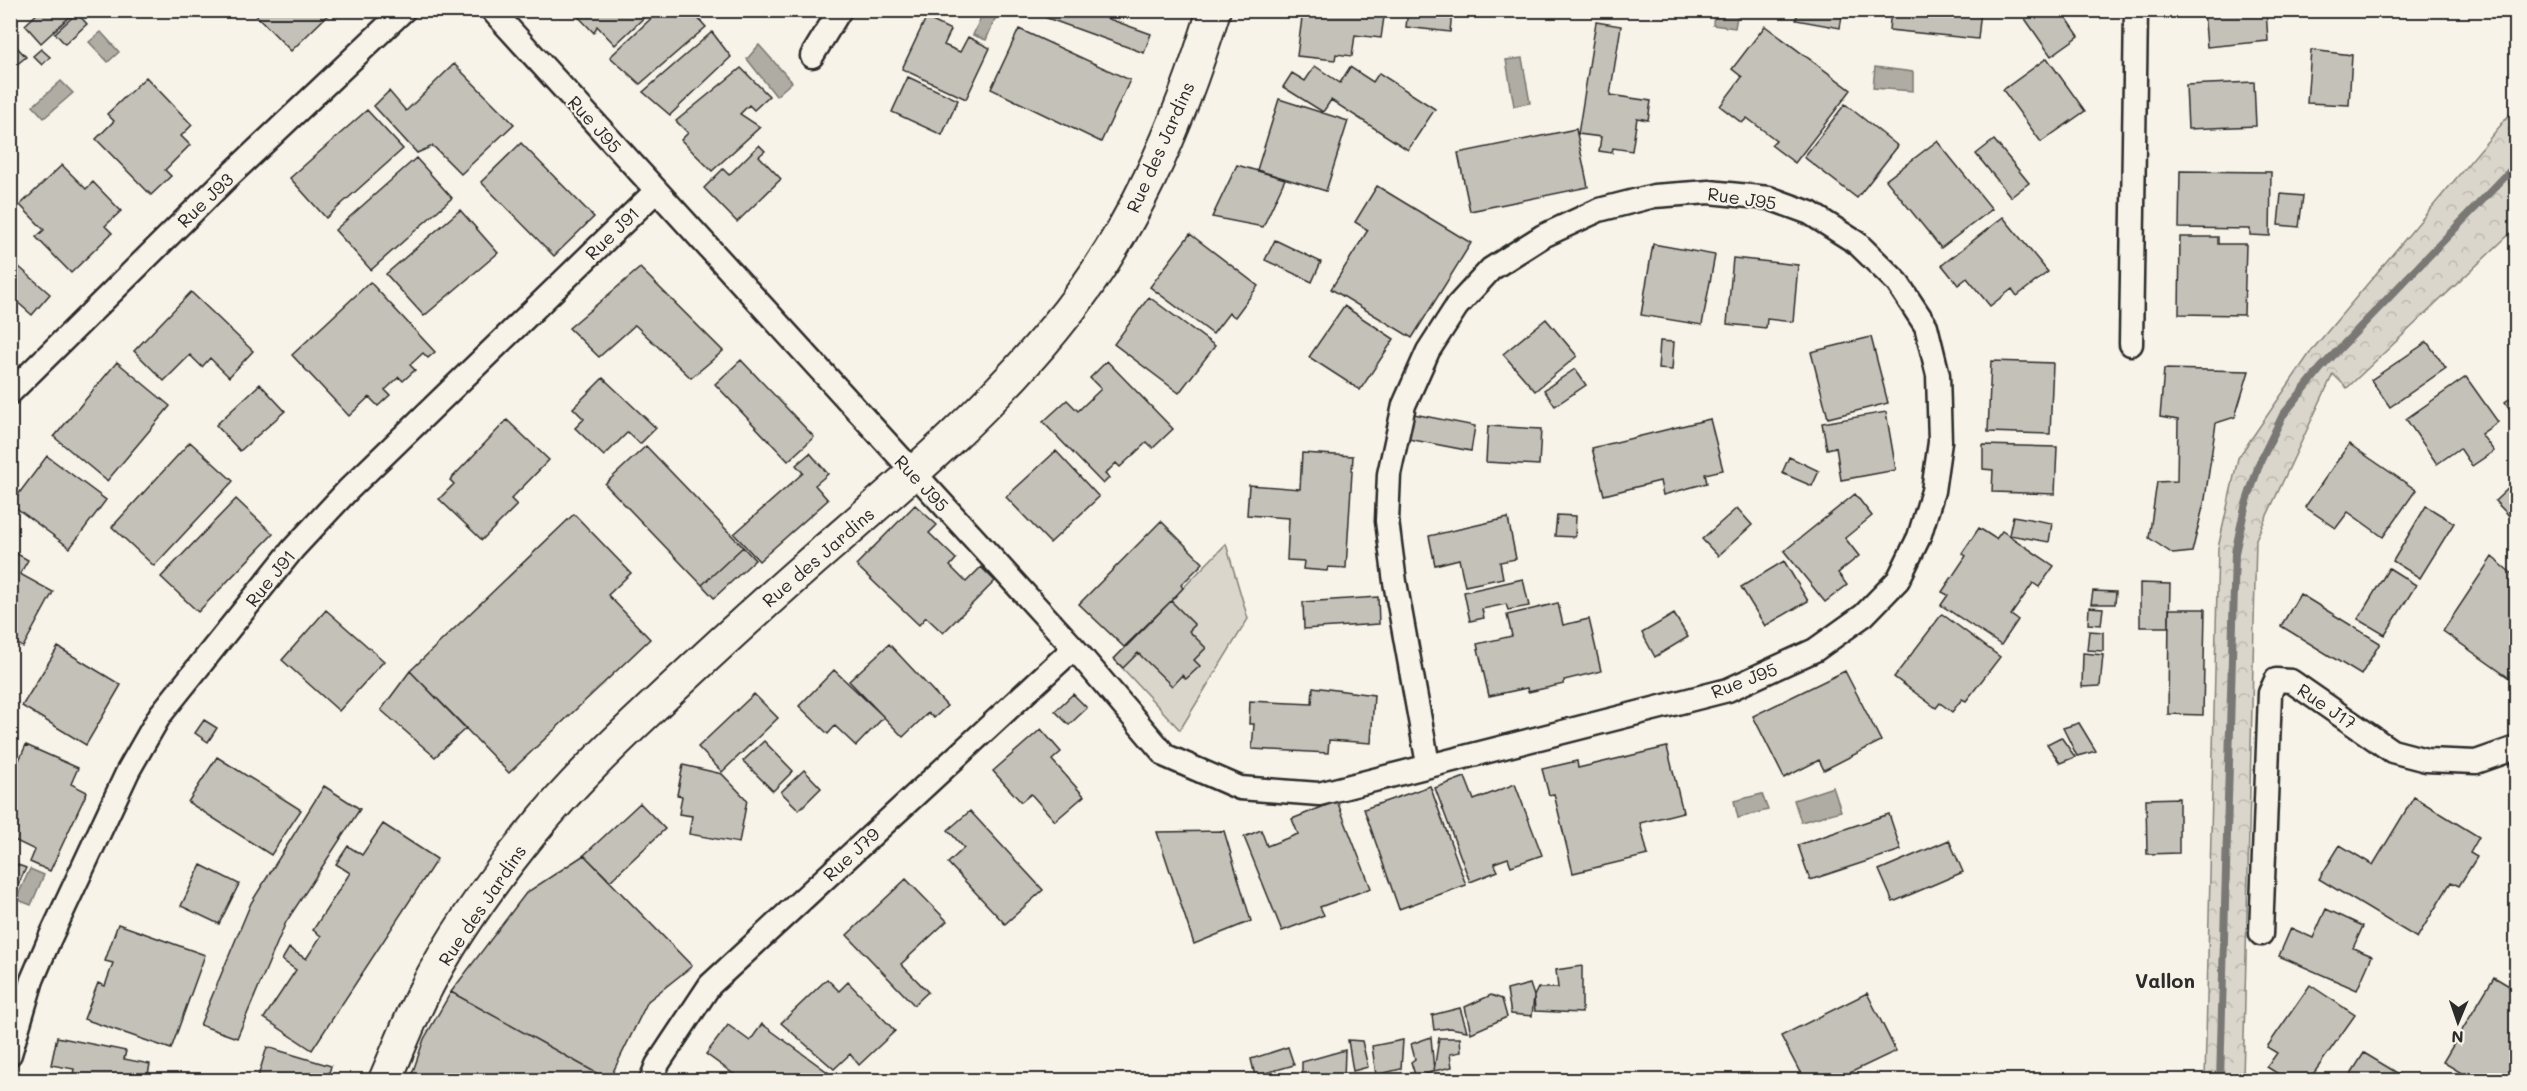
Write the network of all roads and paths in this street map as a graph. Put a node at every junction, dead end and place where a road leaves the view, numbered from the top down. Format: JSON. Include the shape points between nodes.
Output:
{"nodes":[{"id":1,"x":404,"y":10,"type":"edge"},
{"id":2,"x":492,"y":10,"type":"edge"},
{"id":3,"x":840,"y":10,"type":"edge"},
{"id":4,"x":1214,"y":10,"type":"edge"},
{"id":5,"x":2136,"y":10,"type":"edge"},
{"id":6,"x":812,"y":56,"type":"dead end"},
{"id":7,"x":656,"y":191,"type":"junction"},
{"id":8,"x":2131,"y":344,"type":"dead end"},
{"id":9,"x":10,"y":393,"type":"edge"},
{"id":10,"x":914,"y":474,"type":"junction"},
{"id":11,"x":1074,"y":648,"type":"junction"},
{"id":12,"x":2517,"y":748,"type":"edge"},
{"id":13,"x":1428,"y":764,"type":"junction"},
{"id":14,"x":2261,"y":934,"type":"dead end"},
{"id":15,"x":10,"y":1054,"type":"edge"},
{"id":16,"x":385,"y":1080,"type":"edge"},
{"id":17,"x":651,"y":1080,"type":"edge"}],
"edges":[{"from":1,"to":9,"type":"street","name":"Rue J93"},
{"from":2,"to":7,"type":"street","name":"Rue J95"},
{"from":3,"to":6,"type":"street"},
{"from":4,"to":10,"type":"main road","name":"Rue des Jardins","via":[[1175,125],[1140,201],[1097,272],[1055,328],[993,398]]},
{"from":5,"to":8,"type":"street"},
{"from":7,"to":10,"type":"street","name":"Rue J95"},
{"from":7,"to":15,"type":"street","name":"Rue J91","via":[[348,490],[293,549],[159,716],[128,771],[50,938],[32,980]]},
{"from":10,"to":11,"type":"street","name":"Rue J95"},
{"from":10,"to":16,"type":"main road","name":"Rue des Jardins","via":[[656,703],[533,830],[446,953]]},
{"from":11,"to":13,"type":"street","name":"Rue J95","via":[[1166,756],[1240,788],[1319,794]]},
{"from":11,"to":17,"type":"street","name":"Rue J79","via":[[710,985]]},
{"from":12,"to":14,"type":"street","name":"Rue J17","via":[[2476,762],[2426,760],[2392,751],[2291,681],[2276,680],[2270,693]]},
{"from":13,"to":13,"type":"street","name":"Rue J95","via":[[1728,690],[1815,650],[1864,615],[1898,580],[1919,537],[1933,490],[1940,442],[1938,375],[1926,326],[1897,282],[1857,243],[1810,213],[1769,198],[1709,192],[1654,196],[1599,210],[1543,236],[1491,269],[1457,306],[1428,351],[1404,405],[1389,474],[1387,521],[1395,582]]}]}
